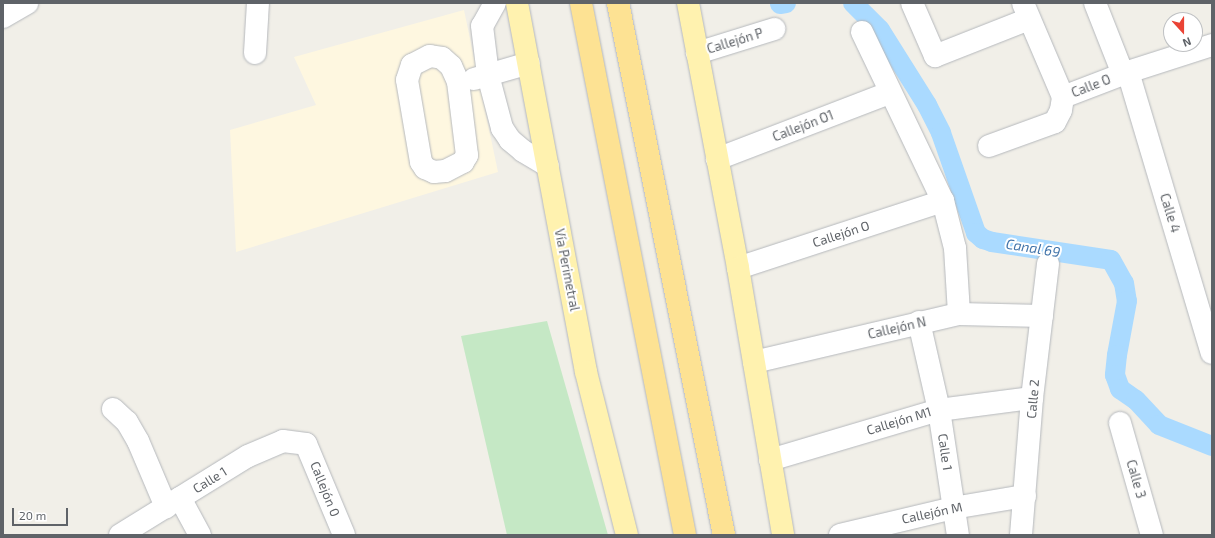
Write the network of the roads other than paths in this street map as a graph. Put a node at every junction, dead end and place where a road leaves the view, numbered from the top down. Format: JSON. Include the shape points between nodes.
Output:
{"nodes":[{"id":1,"x":28,"y":3,"type":"edge"},
{"id":2,"x":258,"y":3,"type":"edge"},
{"id":3,"x":495,"y":3,"type":"edge"},
{"id":4,"x":517,"y":3,"type":"edge"},
{"id":5,"x":581,"y":3,"type":"edge"},
{"id":6,"x":618,"y":3,"type":"edge"},
{"id":7,"x":688,"y":3,"type":"edge"},
{"id":8,"x":912,"y":3,"type":"edge"},
{"id":9,"x":1095,"y":3,"type":"edge"},
{"id":10,"x":1026,"y":11,"type":"edge"},
{"id":11,"x":3,"y":16,"type":"edge"},
{"id":12,"x":774,"y":29,"type":"dead end"},
{"id":13,"x":862,"y":32,"type":"dead end"},
{"id":14,"x":1212,"y":45,"type":"edge"},
{"id":15,"x":697,"y":53,"type":"junction"},
{"id":16,"x":255,"y":54,"type":"dead end"},
{"id":17,"x":529,"y":63,"type":"junction"},
{"id":18,"x":1125,"y":73,"type":"junction"},
{"id":19,"x":488,"y":75,"type":"junction"},
{"id":20,"x":458,"y":82,"type":"junction"},
{"id":21,"x":889,"y":93,"type":"junction"},
{"id":22,"x":1063,"y":97,"type":"junction"},
{"id":23,"x":989,"y":146,"type":"dead end"},
{"id":24,"x":716,"y":159,"type":"junction"},
{"id":25,"x":548,"y":166,"type":"junction"},
{"id":26,"x":943,"y":201,"type":"junction"},
{"id":27,"x":1048,"y":264,"type":"dead end"},
{"id":28,"x":738,"y":268,"type":"junction"},
{"id":29,"x":1206,"y":309,"type":"edge"},
{"id":30,"x":959,"y":314,"type":"junction"},
{"id":31,"x":1042,"y":316,"type":"junction"},
{"id":32,"x":920,"y":322,"type":"junction"},
{"id":33,"x":1212,"y":353,"type":"edge"},
{"id":34,"x":754,"y":362,"type":"junction"},
{"id":35,"x":1032,"y":398,"type":"junction"},
{"id":36,"x":113,"y":409,"type":"dead end"},
{"id":37,"x":939,"y":410,"type":"junction"},
{"id":38,"x":1120,"y":423,"type":"dead end"},
{"id":39,"x":306,"y":444,"type":"joint"},
{"id":40,"x":770,"y":460,"type":"junction"},
{"id":41,"x":1025,"y":496,"type":"junction"},
{"id":42,"x":173,"y":502,"type":"junction"},
{"id":43,"x":953,"y":508,"type":"junction"},
{"id":44,"x":120,"y":535,"type":"edge"},
{"id":45,"x":200,"y":535,"type":"edge"},
{"id":46,"x":344,"y":535,"type":"edge"},
{"id":47,"x":627,"y":535,"type":"edge"},
{"id":48,"x":685,"y":535,"type":"edge"},
{"id":49,"x":724,"y":535,"type":"edge"},
{"id":50,"x":783,"y":535,"type":"edge"},
{"id":51,"x":840,"y":535,"type":"edge"},
{"id":52,"x":958,"y":535,"type":"edge"},
{"id":53,"x":1021,"y":535,"type":"edge"},
{"id":54,"x":1152,"y":535,"type":"edge"}],
"edges":[{"from":1,"to":11,"type":"street"},
{"from":2,"to":16,"type":"street"},
{"from":3,"to":19,"type":"street","via":[[482,26]]},
{"from":4,"to":17,"type":"main road","name":"Vía Perimetral"},
{"from":5,"to":48,"type":"highway"},
{"from":6,"to":49,"type":"highway"},
{"from":7,"to":15,"type":"main road"},
{"from":8,"to":10,"type":"street","via":[[935,56]]},
{"from":9,"to":18,"type":"street","name":"Calle 4"},
{"from":10,"to":22,"type":"street"},
{"from":12,"to":15,"type":"street","name":"Callejón P"},
{"from":13,"to":21,"type":"street"},
{"from":14,"to":18,"type":"street","name":"Calle O"},
{"from":15,"to":24,"type":"main road"},
{"from":17,"to":19,"type":"street"},
{"from":17,"to":25,"type":"main road","name":"Vía Perimetral"},
{"from":18,"to":22,"type":"street","name":"Calle O"},
{"from":18,"to":29,"type":"street","name":"Calle 4"},
{"from":19,"to":20,"type":"street"},
{"from":19,"to":25,"type":"street","via":[[502,128],[510,140]]},
{"from":20,"to":20,"type":"street","via":[[451,66],[442,58],[430,56],[419,59],[407,72],[418,154],[425,168],[434,172],[455,167],[463,162],[467,155]]},
{"from":21,"to":24,"type":"street","name":"Callejón O1"},
{"from":21,"to":26,"type":"street"},
{"from":22,"to":23,"type":"street","name":"Calle O","via":[[1062,110],[1055,122]]},
{"from":24,"to":28,"type":"main road"},
{"from":25,"to":47,"type":"main road","name":"Vía Perimetral","via":[[586,372]]},
{"from":26,"to":28,"type":"street","name":"Callejón O"},
{"from":26,"to":30,"type":"street","via":[[954,248]]},
{"from":27,"to":31,"type":"street","name":"Calle 2"},
{"from":28,"to":34,"type":"main road"},
{"from":29,"to":33,"type":"street","name":"Calle 4"},
{"from":30,"to":31,"type":"street","name":"Callejón N"},
{"from":30,"to":32,"type":"street","name":"Callejón N"},
{"from":31,"to":35,"type":"street","name":"Calle 2"},
{"from":32,"to":34,"type":"street","name":"Callejón N"},
{"from":32,"to":37,"type":"street","name":"Calle 1"},
{"from":34,"to":40,"type":"main road"},
{"from":35,"to":37,"type":"street","name":"Callejón M1"},
{"from":35,"to":41,"type":"street","name":"Calle 2"},
{"from":36,"to":42,"type":"street","via":[[127,422]]},
{"from":37,"to":40,"type":"street","name":"Callejón M1"},
{"from":37,"to":43,"type":"street","name":"Calle 1"},
{"from":38,"to":54,"type":"street","name":"Calle 3"},
{"from":39,"to":42,"type":"street","name":"Calle 1","via":[[283,441],[248,456]]},
{"from":39,"to":46,"type":"street","name":"Callejón 0"},
{"from":40,"to":50,"type":"main road"},
{"from":41,"to":43,"type":"street","name":"Callejón M"},
{"from":41,"to":53,"type":"street","name":"Calle 2"},
{"from":42,"to":44,"type":"street","name":"Calle 1"},
{"from":42,"to":45,"type":"street"},
{"from":43,"to":51,"type":"street","name":"Callejón M"},
{"from":43,"to":52,"type":"street","name":"Calle 1"}]}
